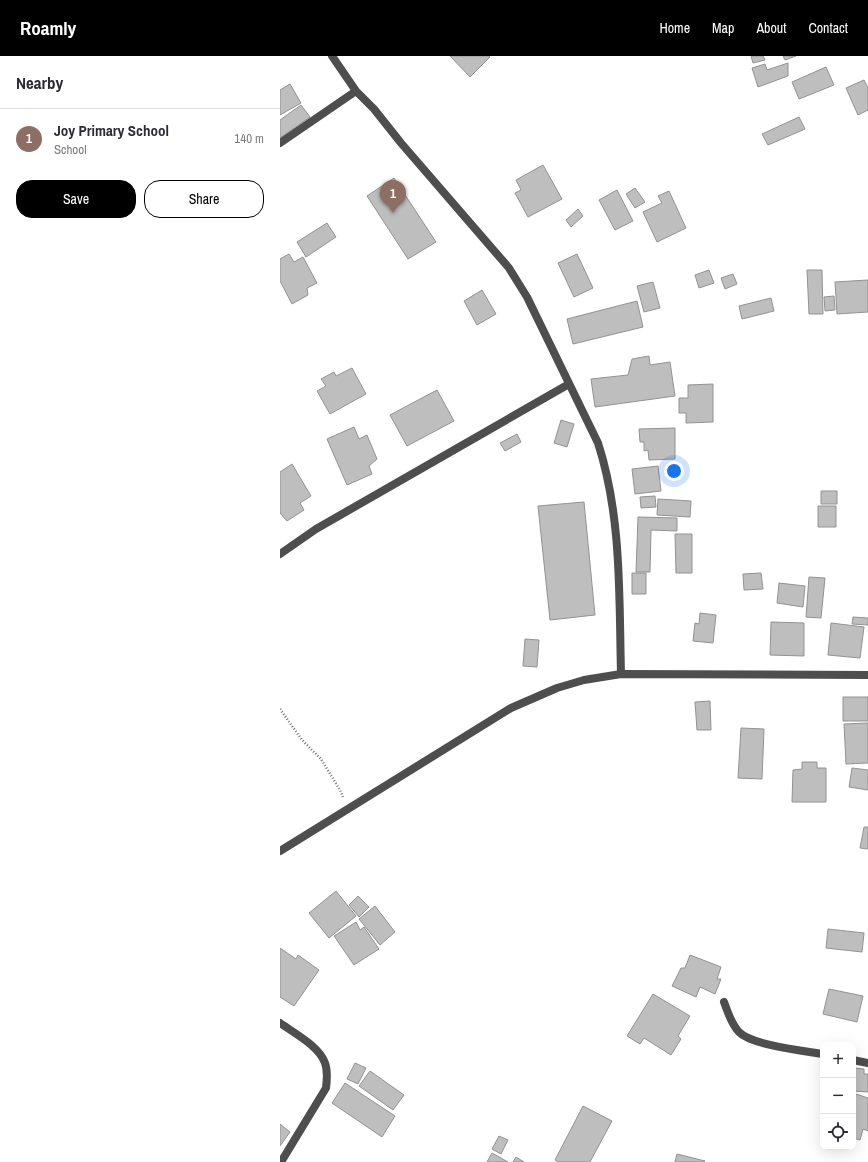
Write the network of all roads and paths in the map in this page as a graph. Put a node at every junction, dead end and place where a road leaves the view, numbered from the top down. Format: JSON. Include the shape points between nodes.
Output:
{"nodes":[{"id":1,"x":332,"y":56,"type":"edge"},
{"id":2,"x":356,"y":92,"type":"junction"},
{"id":3,"x":280,"y":143,"type":"edge"},
{"id":4,"x":569,"y":384,"type":"junction"},
{"id":5,"x":280,"y":554,"type":"edge"},
{"id":6,"x":621,"y":674,"type":"junction"},
{"id":7,"x":868,"y":674,"type":"edge"},
{"id":8,"x":280,"y":710,"type":"edge"},
{"id":9,"x":348,"y":809,"type":"junction"},
{"id":10,"x":280,"y":851,"type":"edge"},
{"id":11,"x":724,"y":1002,"type":"dead end"},
{"id":12,"x":280,"y":1023,"type":"edge"},
{"id":13,"x":820,"y":1053,"type":"edge"},
{"id":14,"x":856,"y":1061,"type":"edge"},
{"id":15,"x":868,"y":1063,"type":"edge"},
{"id":16,"x":281,"y":1162,"type":"edge"}],
"edges":[{"from":1,"to":2,"type":"street"},
{"from":2,"to":3,"type":"street"},
{"from":2,"to":4,"type":"street","via":[[374,109],[509,268],[527,297]]},
{"from":4,"to":5,"type":"street","via":[[316,529]]},
{"from":4,"to":6,"type":"street","via":[[598,443],[612,502],[619,591]]},
{"from":6,"to":7,"type":"street"},
{"from":6,"to":9,"type":"street","via":[[584,680],[557,688],[511,708]]},
{"from":8,"to":9,"type":"path","via":[[302,740],[321,759]]},
{"from":9,"to":10,"type":"street"},
{"from":11,"to":13,"type":"street","via":[[740,1034],[766,1044]]},
{"from":12,"to":16,"type":"street","via":[[317,1049],[325,1062],[327,1075],[326,1088]]},
{"from":14,"to":15,"type":"street"}]}
